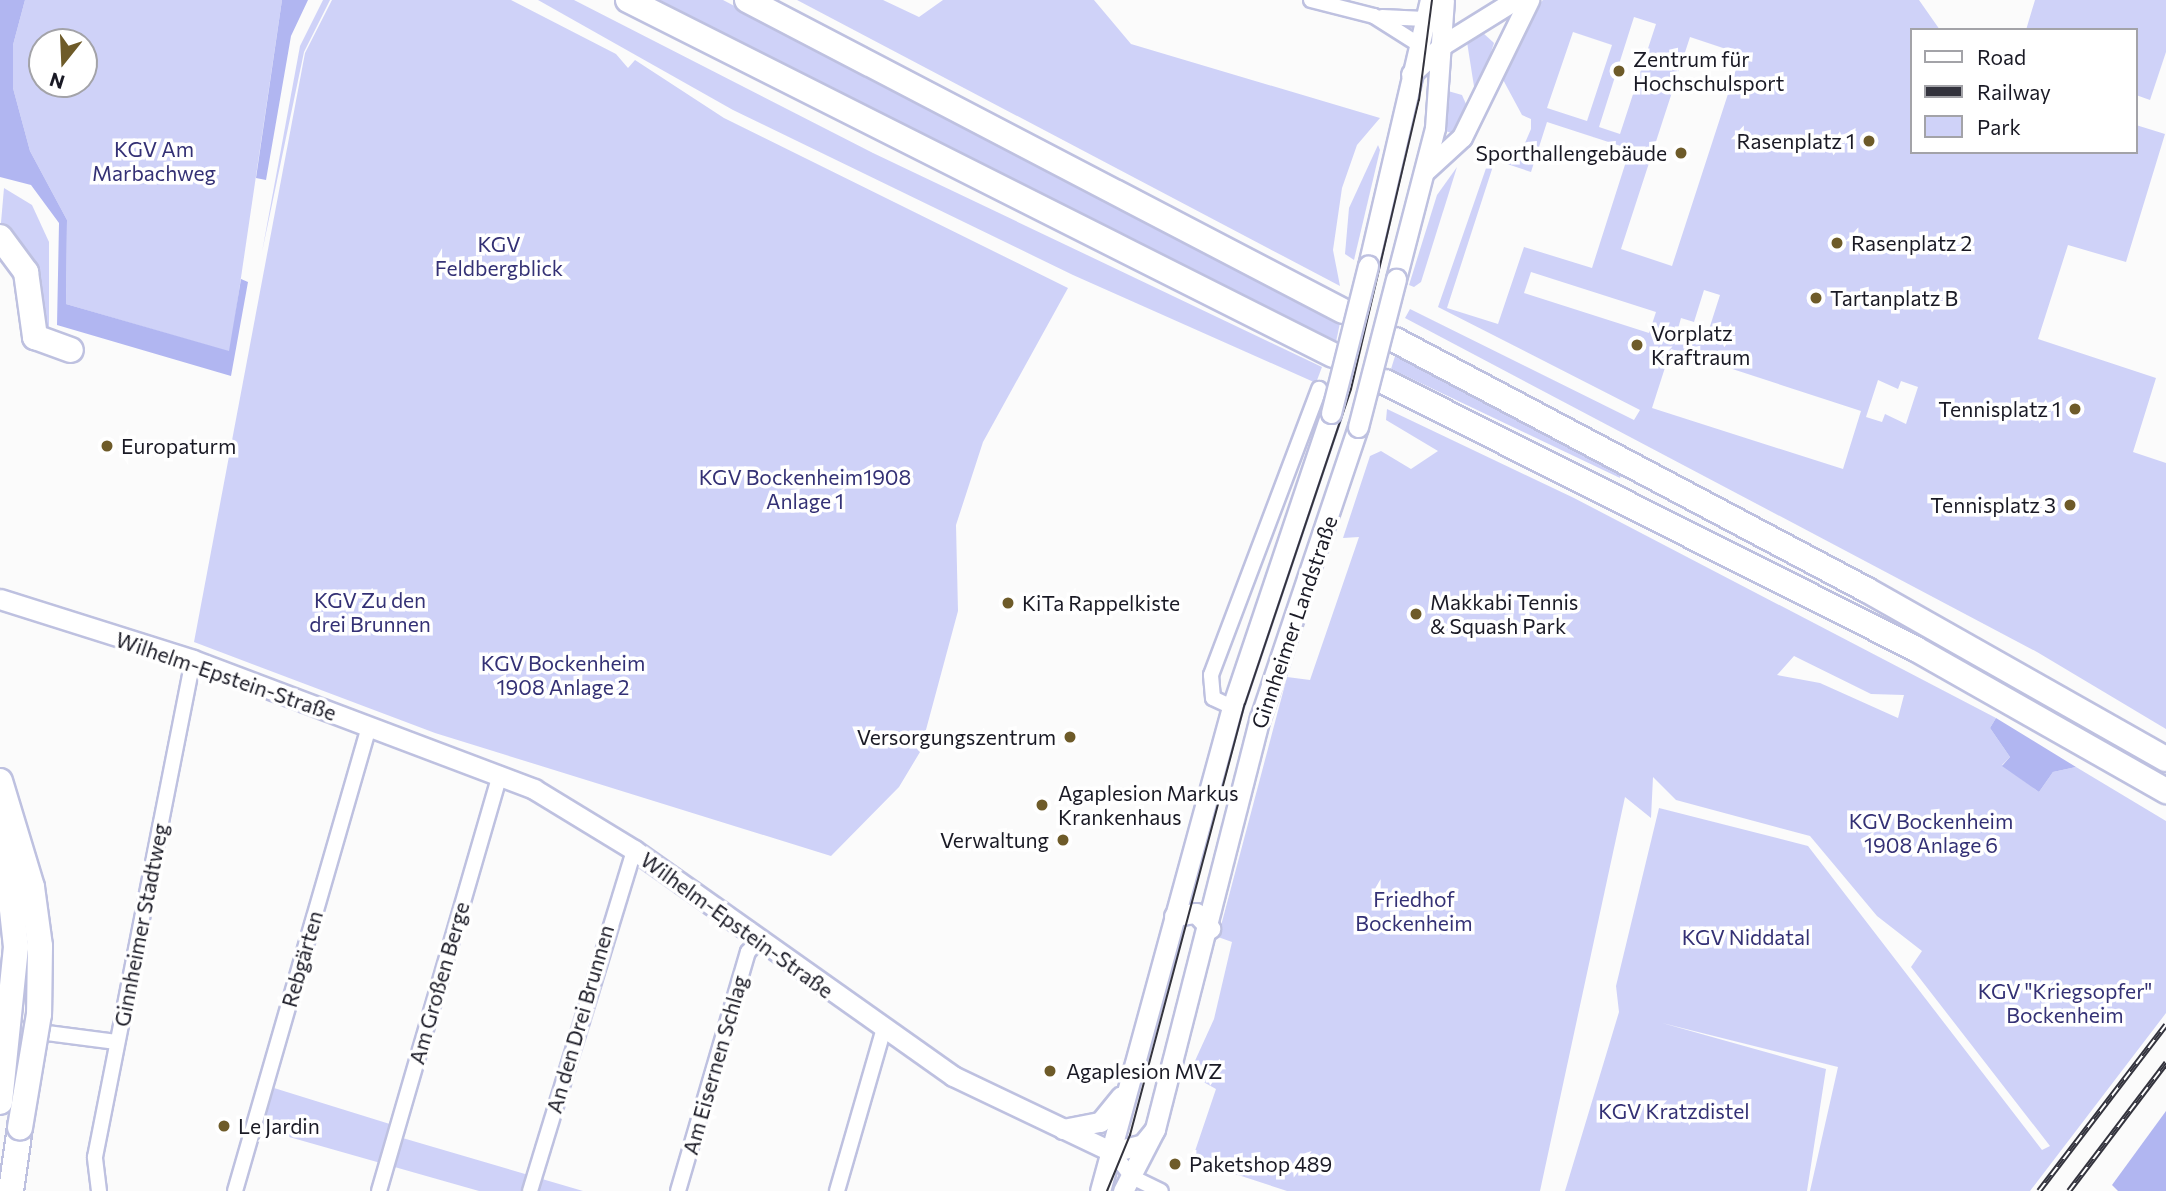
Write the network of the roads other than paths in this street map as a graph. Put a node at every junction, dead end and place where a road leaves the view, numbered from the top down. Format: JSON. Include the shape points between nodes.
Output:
{"nodes":[{"id":1,"x":628,"y":0,"type":"edge"},
{"id":2,"x":747,"y":0,"type":"edge"},
{"id":3,"x":1311,"y":0,"type":"edge"},
{"id":4,"x":1444,"y":0,"type":"edge"},
{"id":5,"x":1515,"y":0,"type":"edge"},
{"id":6,"x":1529,"y":0,"type":"edge"},
{"id":7,"x":1343,"y":4,"type":"edge"},
{"id":8,"x":1433,"y":14,"type":"edge"},
{"id":9,"x":1374,"y":16,"type":"junction"},
{"id":10,"x":1476,"y":24,"type":"junction"},
{"id":11,"x":1419,"y":44,"type":"junction"},
{"id":12,"x":1444,"y":44,"type":"junction"},
{"id":13,"x":1497,"y":59,"type":"junction"},
{"id":14,"x":1410,"y":75,"type":"junction"},
{"id":15,"x":1425,"y":171,"type":"junction"},
{"id":16,"x":0,"y":237,"type":"edge"},
{"id":17,"x":1343,"y":311,"type":"tunnel mouth"},
{"id":18,"x":1395,"y":340,"type":"tunnel mouth"},
{"id":19,"x":71,"y":350,"type":"dead end"},
{"id":20,"x":1333,"y":355,"type":"tunnel mouth"},
{"id":21,"x":1385,"y":382,"type":"tunnel mouth"},
{"id":22,"x":1319,"y":389,"type":"dead end"},
{"id":23,"x":0,"y":599,"type":"edge"},
{"id":24,"x":191,"y":665,"type":"junction"},
{"id":25,"x":1232,"y":707,"type":"junction"},
{"id":26,"x":360,"y":723,"type":"junction"},
{"id":27,"x":2166,"y":759,"type":"edge"},
{"id":28,"x":500,"y":774,"type":"junction"},
{"id":29,"x":0,"y":781,"type":"edge"},
{"id":30,"x":2166,"y":791,"type":"edge"},
{"id":31,"x":0,"y":816,"type":"edge"},
{"id":32,"x":634,"y":850,"type":"junction"},
{"id":33,"x":1174,"y":916,"type":"junction"},
{"id":34,"x":1210,"y":928,"type":"junction"},
{"id":35,"x":758,"y":941,"type":"junction"},
{"id":36,"x":0,"y":1027,"type":"edge"},
{"id":37,"x":883,"y":1032,"type":"junction"},
{"id":38,"x":117,"y":1042,"type":"junction"},
{"id":39,"x":1124,"y":1090,"type":"junction"},
{"id":40,"x":0,"y":1102,"type":"edge"},
{"id":41,"x":1062,"y":1129,"type":"junction"},
{"id":42,"x":1155,"y":1129,"type":"junction"},
{"id":43,"x":1112,"y":1152,"type":"junction"},
{"id":44,"x":1127,"y":1184,"type":"edge"},
{"id":45,"x":11,"y":1191,"type":"edge"},
{"id":46,"x":99,"y":1191,"type":"edge"},
{"id":47,"x":235,"y":1191,"type":"edge"},
{"id":48,"x":379,"y":1191,"type":"edge"},
{"id":49,"x":530,"y":1191,"type":"edge"},
{"id":50,"x":678,"y":1191,"type":"edge"},
{"id":51,"x":837,"y":1191,"type":"edge"},
{"id":52,"x":1100,"y":1191,"type":"edge"},
{"id":53,"x":1161,"y":1191,"type":"edge"}],
"edges":[{"from":1,"to":20,"type":"highway"},
{"from":2,"to":17,"type":"highway"},
{"from":3,"to":7,"type":"street"},
{"from":4,"to":8,"type":"main road","name":"Ginnheimer Landstraße"},
{"from":5,"to":10,"type":"main road"},
{"from":6,"to":13,"type":"main road"},
{"from":7,"to":9,"type":"street"},
{"from":8,"to":9,"type":"street"},
{"from":8,"to":10,"type":"main road"},
{"from":8,"to":11,"type":"main road","name":"Ginnheimer Landstraße"},
{"from":8,"to":12,"type":"main road","name":"Ginnheimer Landstraße"},
{"from":9,"to":11,"type":"street"},
{"from":10,"to":12,"type":"main road"},
{"from":10,"to":13,"type":"main road","via":[[1496,32]]},
{"from":11,"to":14,"type":"main road","name":"Ginnheimer Landstraße"},
{"from":12,"to":14,"type":"main road"},
{"from":12,"to":15,"type":"main road","name":"Ginnheimer Landstraße"},
{"from":13,"to":15,"type":"main road","via":[[1462,137]]},
{"from":14,"to":25,"type":"main road","name":"Ginnheimer Landstraße","bridge":true,"via":[[1331,413]]},
{"from":15,"to":34,"type":"main road","name":"Ginnheimer Landstraße","bridge":true,"via":[[1358,427],[1264,705]]},
{"from":16,"to":19,"type":"highway","via":[[26,272],[35,337]]},
{"from":18,"to":27,"type":"highway","via":[[1929,624]]},
{"from":21,"to":30,"type":"highway","via":[[1916,649]]},
{"from":22,"to":25,"type":"street","name":"Ginnheimer Landstraße","via":[[1211,675],[1213,698]]},
{"from":23,"to":24,"type":"main road","name":"Wilhelm-Epstein-Straße"},
{"from":24,"to":26,"type":"main road","name":"Wilhelm-Epstein-Straße"},
{"from":24,"to":38,"type":"street","name":"Ginnheimer Stadtweg"},
{"from":25,"to":33,"type":"main road","name":"Ginnheimer Landstraße"},
{"from":26,"to":28,"type":"main road","name":"Wilhelm-Epstein-Straße"},
{"from":26,"to":47,"type":"street","name":"Rebgärten"},
{"from":28,"to":32,"type":"main road","name":"Wilhelm-Epstein-Straße","via":[[562,802]]},
{"from":28,"to":48,"type":"street","name":"Am Großen Berge"},
{"from":29,"to":45,"type":"highway","bridge":true,"via":[[33,887],[40,947],[39,1014]]},
{"from":31,"to":40,"type":"highway","bridge":true,"via":[[16,947]]},
{"from":32,"to":35,"type":"main road","name":"Wilhelm-Epstein-Straße"},
{"from":32,"to":49,"type":"street","name":"An den Drei Brunnen"},
{"from":33,"to":34,"type":"main road","via":[[1196,913]]},
{"from":33,"to":39,"type":"main road","name":"Ginnheimer Landstraße"},
{"from":34,"to":42,"type":"main road","name":"Ginnheimer Landstraße"},
{"from":35,"to":37,"type":"main road","name":"Wilhelm-Epstein-Straße"},
{"from":35,"to":50,"type":"street","name":"Am Eisernen Schlag","via":[[748,953]]},
{"from":36,"to":38,"type":"street"},
{"from":37,"to":41,"type":"main road","name":"Wilhelm-Epstein-Straße","via":[[953,1076]]},
{"from":37,"to":51,"type":"street"},
{"from":38,"to":46,"type":"street","name":"Ginnheimer Stadtweg","via":[[95,1157]]},
{"from":39,"to":41,"type":"main road","via":[[1104,1119]]},
{"from":39,"to":43,"type":"main road","name":"Ginnheimer Landstraße"},
{"from":41,"to":43,"type":"main road","name":"Wilhelm-Epstein-Straße"},
{"from":42,"to":43,"type":"main road","via":[[1143,1144]]},
{"from":42,"to":44,"type":"main road","name":"Ginnheimer Landstraße"},
{"from":43,"to":44,"type":"street"},
{"from":43,"to":52,"type":"main road","name":"Ginnheimer Landstraße"},
{"from":44,"to":53,"type":"street"}]}
